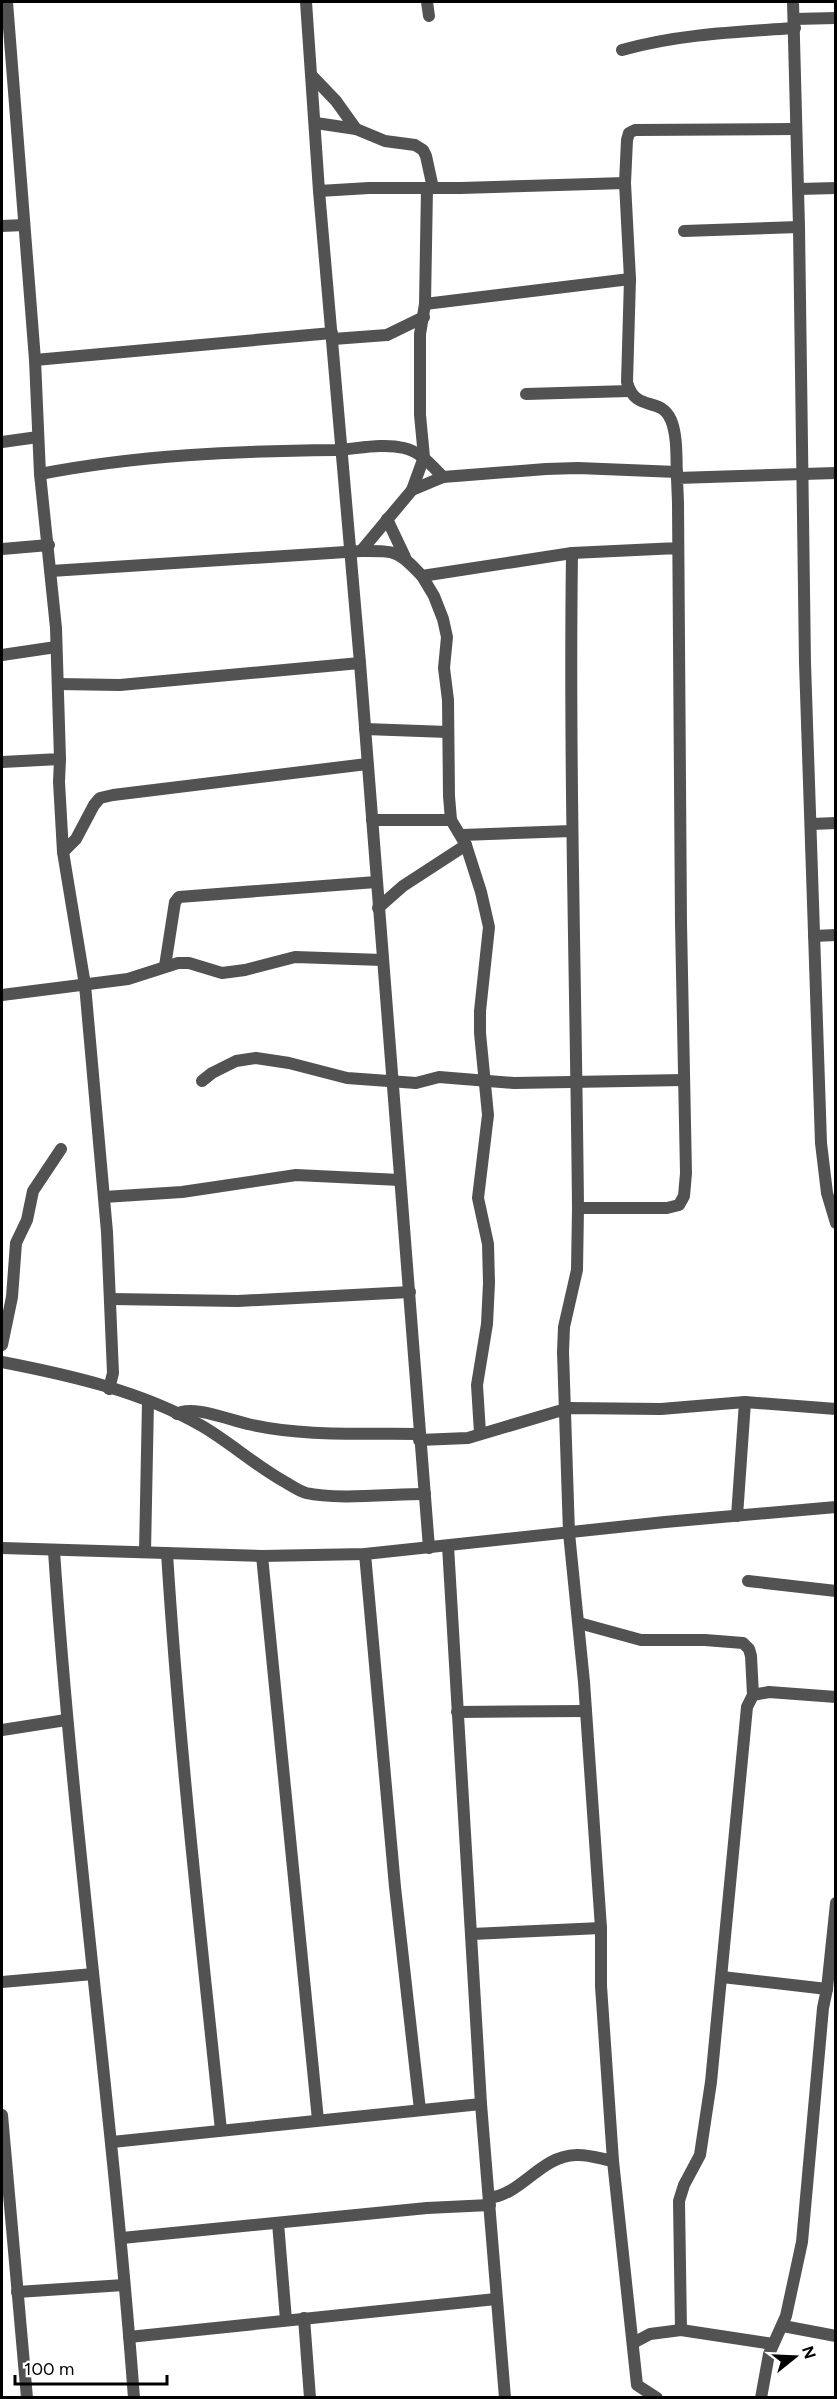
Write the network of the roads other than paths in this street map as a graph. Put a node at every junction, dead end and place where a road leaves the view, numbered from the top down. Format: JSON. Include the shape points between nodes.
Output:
{"nodes":[{"id":1,"x":306,"y":2,"type":"edge"},
{"id":2,"x":427,"y":2,"type":"edge"},
{"id":3,"x":794,"y":2,"type":"edge"},
{"id":4,"x":6,"y":9,"type":"edge"},
{"id":5,"x":429,"y":16,"type":"dead end"},
{"id":6,"x":836,"y":18,"type":"edge"},
{"id":7,"x":794,"y":24,"type":"junction"},
{"id":8,"x":622,"y":50,"type":"dead end"},
{"id":9,"x":313,"y":77,"type":"junction"},
{"id":10,"x":316,"y":123,"type":"junction"},
{"id":11,"x":356,"y":129,"type":"junction"},
{"id":12,"x":796,"y":129,"type":"junction"},
{"id":13,"x":625,"y":183,"type":"junction"},
{"id":14,"x":430,"y":188,"type":"junction"},
{"id":15,"x":836,"y":188,"type":"edge"},
{"id":16,"x":798,"y":189,"type":"junction"},
{"id":17,"x":319,"y":191,"type":"junction"},
{"id":18,"x":24,"y":225,"type":"junction"},
{"id":19,"x":2,"y":226,"type":"edge"},
{"id":20,"x":799,"y":227,"type":"junction"},
{"id":21,"x":684,"y":231,"type":"dead end"},
{"id":22,"x":630,"y":279,"type":"junction"},
{"id":23,"x":425,"y":310,"type":"junction"},
{"id":24,"x":332,"y":336,"type":"junction"},
{"id":25,"x":35,"y":360,"type":"junction"},
{"id":26,"x":629,"y":391,"type":"junction"},
{"id":27,"x":526,"y":394,"type":"dead end"},
{"id":28,"x":38,"y":436,"type":"junction"},
{"id":29,"x":2,"y":442,"type":"edge"},
{"id":30,"x":342,"y":450,"type":"junction"},
{"id":31,"x":424,"y":457,"type":"junction"},
{"id":32,"x":836,"y":473,"type":"edge"},
{"id":33,"x":40,"y":474,"type":"junction"},
{"id":34,"x":804,"y":474,"type":"junction"},
{"id":35,"x":677,"y":475,"type":"junction"},
{"id":36,"x":443,"y":477,"type":"junction"},
{"id":37,"x":412,"y":490,"type":"junction"},
{"id":38,"x":387,"y":519,"type":"junction"},
{"id":39,"x":49,"y":545,"type":"junction"},
{"id":40,"x":678,"y":548,"type":"junction"},
{"id":41,"x":2,"y":549,"type":"edge"},
{"id":42,"x":355,"y":552,"type":"junction"},
{"id":43,"x":572,"y":553,"type":"junction"},
{"id":44,"x":405,"y":557,"type":"junction"},
{"id":45,"x":51,"y":571,"type":"junction"},
{"id":46,"x":422,"y":576,"type":"junction"},
{"id":47,"x":56,"y":647,"type":"junction"},
{"id":48,"x":2,"y":655,"type":"edge"},
{"id":49,"x":360,"y":663,"type":"junction"},
{"id":50,"x":58,"y":684,"type":"junction"},
{"id":51,"x":364,"y":729,"type":"junction"},
{"id":52,"x":448,"y":732,"type":"junction"},
{"id":53,"x":60,"y":759,"type":"junction"},
{"id":54,"x":2,"y":762,"type":"edge"},
{"id":55,"x":367,"y":764,"type":"junction"},
{"id":56,"x":372,"y":820,"type":"junction"},
{"id":57,"x":451,"y":820,"type":"junction"},
{"id":58,"x":836,"y":823,"type":"edge"},
{"id":59,"x":812,"y":824,"type":"junction"},
{"id":60,"x":572,"y":831,"type":"junction"},
{"id":61,"x":464,"y":840,"type":"junction"},
{"id":62,"x":63,"y":852,"type":"junction"},
{"id":63,"x":376,"y":882,"type":"junction"},
{"id":64,"x":378,"y":908,"type":"junction"},
{"id":65,"x":836,"y":935,"type":"edge"},
{"id":66,"x":814,"y":936,"type":"junction"},
{"id":67,"x":382,"y":960,"type":"junction"},
{"id":68,"x":165,"y":966,"type":"junction"},
{"id":69,"x":85,"y":985,"type":"junction"},
{"id":70,"x":2,"y":995,"type":"edge"},
{"id":71,"x":391,"y":1080,"type":"junction"},
{"id":72,"x":684,"y":1080,"type":"junction"},
{"id":73,"x":202,"y":1081,"type":"dead end"},
{"id":74,"x":486,"y":1081,"type":"junction"},
{"id":75,"x":577,"y":1082,"type":"junction"},
{"id":76,"x":61,"y":1149,"type":"dead end"},
{"id":77,"x":400,"y":1180,"type":"junction"},
{"id":78,"x":104,"y":1197,"type":"junction"},
{"id":79,"x":578,"y":1208,"type":"junction"},
{"id":80,"x":836,"y":1222,"type":"edge"},
{"id":81,"x":410,"y":1292,"type":"junction"},
{"id":82,"x":111,"y":1299,"type":"junction"},
{"id":83,"x":2,"y":1345,"type":"edge"},
{"id":84,"x":2,"y":1362,"type":"edge"},
{"id":85,"x":110,"y":1389,"type":"junction"},
{"id":86,"x":148,"y":1402,"type":"junction"},
{"id":87,"x":745,"y":1402,"type":"junction"},
{"id":88,"x":564,"y":1408,"type":"junction"},
{"id":89,"x":836,"y":1409,"type":"edge"},
{"id":90,"x":177,"y":1414,"type":"junction"},
{"id":91,"x":480,"y":1433,"type":"junction"},
{"id":92,"x":419,"y":1437,"type":"junction"},
{"id":93,"x":425,"y":1494,"type":"junction"},
{"id":94,"x":836,"y":1507,"type":"edge"},
{"id":95,"x":737,"y":1516,"type":"junction"},
{"id":96,"x":569,"y":1533,"type":"junction"},
{"id":97,"x":448,"y":1546,"type":"junction"},
{"id":98,"x":2,"y":1548,"type":"edge"},
{"id":99,"x":429,"y":1548,"type":"junction"},
{"id":100,"x":54,"y":1551,"type":"junction"},
{"id":101,"x":145,"y":1552,"type":"junction"},
{"id":102,"x":167,"y":1553,"type":"junction"},
{"id":103,"x":365,"y":1554,"type":"junction"},
{"id":104,"x":262,"y":1556,"type":"junction"},
{"id":105,"x":748,"y":1581,"type":"dead end"},
{"id":106,"x":836,"y":1591,"type":"edge"},
{"id":107,"x":579,"y":1623,"type":"junction"},
{"id":108,"x":753,"y":1695,"type":"junction"},
{"id":109,"x":836,"y":1697,"type":"edge"},
{"id":110,"x":457,"y":1712,"type":"junction"},
{"id":111,"x":586,"y":1712,"type":"junction"},
{"id":112,"x":66,"y":1720,"type":"junction"},
{"id":113,"x":2,"y":1730,"type":"edge"},
{"id":114,"x":836,"y":1903,"type":"edge"},
{"id":115,"x":835,"y":1908,"type":"edge"},
{"id":116,"x":601,"y":1928,"type":"junction"},
{"id":117,"x":472,"y":1934,"type":"junction"},
{"id":118,"x":93,"y":1974,"type":"junction"},
{"id":119,"x":722,"y":1977,"type":"junction"},
{"id":120,"x":2,"y":1982,"type":"edge"},
{"id":121,"x":827,"y":1989,"type":"junction"},
{"id":122,"x":481,"y":2104,"type":"junction"},
{"id":123,"x":420,"y":2110,"type":"junction"},
{"id":124,"x":2,"y":2115,"type":"edge"},
{"id":125,"x":318,"y":2120,"type":"junction"},
{"id":126,"x":221,"y":2130,"type":"junction"},
{"id":127,"x":112,"y":2142,"type":"junction"},
{"id":128,"x":613,"y":2161,"type":"junction"},
{"id":129,"x":490,"y":2202,"type":"junction"},
{"id":130,"x":278,"y":2223,"type":"junction"},
{"id":131,"x":122,"y":2238,"type":"junction"},
{"id":132,"x":124,"y":2285,"type":"junction"},
{"id":133,"x":17,"y":2292,"type":"junction"},
{"id":134,"x":496,"y":2299,"type":"junction"},
{"id":135,"x":304,"y":2318,"type":"junction"},
{"id":136,"x":286,"y":2320,"type":"junction"},
{"id":137,"x":783,"y":2326,"type":"junction"},
{"id":138,"x":681,"y":2330,"type":"junction"},
{"id":139,"x":836,"y":2336,"type":"edge"},
{"id":140,"x":129,"y":2337,"type":"junction"},
{"id":141,"x":633,"y":2343,"type":"junction"},
{"id":142,"x":773,"y":2344,"type":"junction"},
{"id":143,"x":637,"y":2391,"type":"edge"},
{"id":144,"x":27,"y":2397,"type":"edge"},
{"id":145,"x":134,"y":2397,"type":"edge"},
{"id":146,"x":310,"y":2397,"type":"edge"},
{"id":147,"x":505,"y":2397,"type":"edge"},
{"id":148,"x":657,"y":2397,"type":"edge"},
{"id":149,"x":761,"y":2397,"type":"edge"}],
"edges":[{"from":1,"to":9,"type":"street"},
{"from":2,"to":5,"type":"street"},
{"from":3,"to":7,"type":"street"},
{"from":4,"to":18,"type":"street"},
{"from":6,"to":7,"type":"street"},
{"from":7,"to":8,"type":"street","via":[[657,40]]},
{"from":7,"to":12,"type":"street"},
{"from":9,"to":10,"type":"street"},
{"from":9,"to":11,"type":"street"},
{"from":10,"to":11,"type":"street"},
{"from":10,"to":17,"type":"street"},
{"from":11,"to":14,"type":"street","via":[[423,150]]},
{"from":12,"to":13,"type":"street","via":[[636,130],[629,133],[627,140]]},
{"from":12,"to":16,"type":"street"},
{"from":13,"to":14,"type":"street"},
{"from":13,"to":22,"type":"street"},
{"from":14,"to":17,"type":"street"},
{"from":14,"to":23,"type":"street"},
{"from":15,"to":16,"type":"street"},
{"from":16,"to":20,"type":"street"},
{"from":17,"to":24,"type":"street"},
{"from":18,"to":19,"type":"street"},
{"from":18,"to":25,"type":"street"},
{"from":20,"to":21,"type":"street"},
{"from":20,"to":34,"type":"street"},
{"from":22,"to":23,"type":"street"},
{"from":22,"to":26,"type":"street","via":[[626,373]]},
{"from":23,"to":24,"type":"street","via":[[387,335]]},
{"from":23,"to":31,"type":"street","via":[[420,334]]},
{"from":24,"to":25,"type":"street"},
{"from":24,"to":30,"type":"street"},
{"from":25,"to":28,"type":"street"},
{"from":26,"to":27,"type":"street"},
{"from":26,"to":35,"type":"street","via":[[639,402],[656,405],[671,420]]},
{"from":28,"to":29,"type":"street"},
{"from":28,"to":33,"type":"street"},
{"from":30,"to":31,"type":"street","via":[[401,447]]},
{"from":30,"to":33,"type":"street","via":[[262,450],[137,458]]},
{"from":30,"to":42,"type":"street"},
{"from":31,"to":36,"type":"street"},
{"from":31,"to":37,"type":"street"},
{"from":32,"to":34,"type":"street"},
{"from":33,"to":39,"type":"street"},
{"from":34,"to":35,"type":"street"},
{"from":34,"to":59,"type":"street","via":[[805,663]]},
{"from":35,"to":36,"type":"street","via":[[578,468]]},
{"from":35,"to":40,"type":"street"},
{"from":36,"to":37,"type":"street"},
{"from":37,"to":38,"type":"street"},
{"from":38,"to":42,"type":"street"},
{"from":38,"to":44,"type":"street"},
{"from":39,"to":41,"type":"street"},
{"from":39,"to":45,"type":"street"},
{"from":40,"to":43,"type":"street"},
{"from":40,"to":72,"type":"street"},
{"from":42,"to":44,"type":"street","via":[[385,551]]},
{"from":42,"to":45,"type":"street"},
{"from":42,"to":49,"type":"street"},
{"from":43,"to":46,"type":"street"},
{"from":43,"to":60,"type":"street"},
{"from":44,"to":46,"type":"street"},
{"from":45,"to":47,"type":"street"},
{"from":46,"to":52,"type":"street","via":[[434,596],[447,637],[444,668]]},
{"from":47,"to":48,"type":"street"},
{"from":47,"to":50,"type":"street"},
{"from":49,"to":50,"type":"street","via":[[130,684]]},
{"from":49,"to":51,"type":"street"},
{"from":50,"to":53,"type":"street"},
{"from":51,"to":52,"type":"street"},
{"from":51,"to":55,"type":"street"},
{"from":52,"to":57,"type":"street"},
{"from":53,"to":54,"type":"street"},
{"from":53,"to":62,"type":"street"},
{"from":55,"to":56,"type":"street"},
{"from":55,"to":62,"type":"street","via":[[100,798],[76,839]]},
{"from":56,"to":57,"type":"street"},
{"from":56,"to":63,"type":"street"},
{"from":57,"to":61,"type":"street"},
{"from":58,"to":59,"type":"street"},
{"from":59,"to":66,"type":"street"},
{"from":60,"to":61,"type":"street"},
{"from":60,"to":75,"type":"street"},
{"from":61,"to":64,"type":"street"},
{"from":61,"to":74,"type":"street","via":[[489,927],[480,1011]]},
{"from":62,"to":69,"type":"street"},
{"from":63,"to":64,"type":"street"},
{"from":63,"to":68,"type":"street","via":[[179,897]]},
{"from":64,"to":67,"type":"street"},
{"from":65,"to":66,"type":"street"},
{"from":66,"to":80,"type":"street","via":[[821,1143],[827,1193]]},
{"from":67,"to":68,"type":"street","via":[[295,957],[233,972],[184,963]]},
{"from":67,"to":71,"type":"street"},
{"from":68,"to":69,"type":"street","via":[[128,979]]},
{"from":69,"to":70,"type":"street"},
{"from":69,"to":78,"type":"street"},
{"from":71,"to":73,"type":"street","via":[[347,1078],[256,1058],[236,1061]]},
{"from":71,"to":74,"type":"street","via":[[416,1083],[439,1077]]},
{"from":71,"to":77,"type":"street"},
{"from":72,"to":75,"type":"street"},
{"from":72,"to":79,"type":"street","via":[[683,1201],[667,1209]]},
{"from":74,"to":75,"type":"street"},
{"from":74,"to":91,"type":"street","via":[[488,1115],[478,1198],[486,1232],[489,1283],[477,1385]]},
{"from":75,"to":79,"type":"street"},
{"from":76,"to":83,"type":"street","via":[[33,1191],[27,1220],[16,1243],[12,1297]]},
{"from":77,"to":78,"type":"street","via":[[296,1175],[182,1192]]},
{"from":77,"to":81,"type":"street"},
{"from":78,"to":82,"type":"street"},
{"from":79,"to":88,"type":"street","via":[[577,1270],[563,1338]]},
{"from":81,"to":82,"type":"street","via":[[238,1301]]},
{"from":81,"to":92,"type":"street"},
{"from":82,"to":85,"type":"street"},
{"from":84,"to":85,"type":"street"},
{"from":85,"to":86,"type":"street"},
{"from":86,"to":90,"type":"street"},
{"from":86,"to":101,"type":"street"},
{"from":87,"to":88,"type":"street","via":[[661,1409]]},
{"from":87,"to":89,"type":"street"},
{"from":87,"to":95,"type":"street"},
{"from":88,"to":91,"type":"street"},
{"from":88,"to":96,"type":"street"},
{"from":90,"to":92,"type":"street","via":[[196,1411],[285,1431]]},
{"from":90,"to":93,"type":"street","via":[[304,1493]]},
{"from":91,"to":92,"type":"street","via":[[458,1439]]},
{"from":92,"to":93,"type":"street"},
{"from":93,"to":99,"type":"street"},
{"from":94,"to":95,"type":"street"},
{"from":95,"to":96,"type":"street"},
{"from":96,"to":97,"type":"street"},
{"from":96,"to":107,"type":"street"},
{"from":97,"to":99,"type":"street"},
{"from":97,"to":110,"type":"street"},
{"from":98,"to":100,"type":"street"},
{"from":99,"to":103,"type":"street"},
{"from":100,"to":101,"type":"street"},
{"from":100,"to":112,"type":"street"},
{"from":101,"to":102,"type":"street"},
{"from":102,"to":104,"type":"street"},
{"from":102,"to":126,"type":"street"},
{"from":103,"to":104,"type":"street"},
{"from":103,"to":123,"type":"street"},
{"from":104,"to":125,"type":"street"},
{"from":105,"to":106,"type":"street"},
{"from":107,"to":108,"type":"street","via":[[641,1640],[743,1643],[751,1656]]},
{"from":107,"to":111,"type":"street"},
{"from":108,"to":109,"type":"street","via":[[769,1692]]},
{"from":108,"to":119,"type":"street","via":[[744,1732]]},
{"from":110,"to":111,"type":"street"},
{"from":110,"to":117,"type":"street"},
{"from":111,"to":116,"type":"street"},
{"from":112,"to":113,"type":"street"},
{"from":112,"to":118,"type":"street"},
{"from":114,"to":115,"type":"street"},
{"from":115,"to":121,"type":"street"},
{"from":116,"to":117,"type":"street"},
{"from":116,"to":128,"type":"street"},
{"from":117,"to":122,"type":"street"},
{"from":118,"to":120,"type":"street"},
{"from":118,"to":127,"type":"street"},
{"from":119,"to":121,"type":"street"},
{"from":119,"to":138,"type":"street","via":[[702,2147],[679,2201]]},
{"from":121,"to":137,"type":"street","via":[[803,2232]]},
{"from":122,"to":123,"type":"street"},
{"from":122,"to":129,"type":"street"},
{"from":123,"to":125,"type":"street"},
{"from":124,"to":133,"type":"street"},
{"from":125,"to":126,"type":"street"},
{"from":126,"to":127,"type":"street"},
{"from":127,"to":131,"type":"street"},
{"from":128,"to":129,"type":"street","via":[[580,2155],[559,2158]]},
{"from":128,"to":141,"type":"street"},
{"from":129,"to":130,"type":"street"},
{"from":129,"to":134,"type":"street"},
{"from":130,"to":131,"type":"street"},
{"from":130,"to":136,"type":"street"},
{"from":131,"to":132,"type":"street"},
{"from":132,"to":133,"type":"street"},
{"from":132,"to":140,"type":"street"},
{"from":133,"to":144,"type":"street"},
{"from":134,"to":135,"type":"street"},
{"from":134,"to":147,"type":"street"},
{"from":135,"to":136,"type":"street"},
{"from":135,"to":146,"type":"street"},
{"from":136,"to":140,"type":"street"},
{"from":137,"to":139,"type":"street"},
{"from":137,"to":142,"type":"street"},
{"from":138,"to":141,"type":"street","via":[[650,2334]]},
{"from":138,"to":142,"type":"street"},
{"from":140,"to":145,"type":"street"},
{"from":141,"to":143,"type":"street"},
{"from":142,"to":149,"type":"street"},
{"from":143,"to":148,"type":"street"}]}
